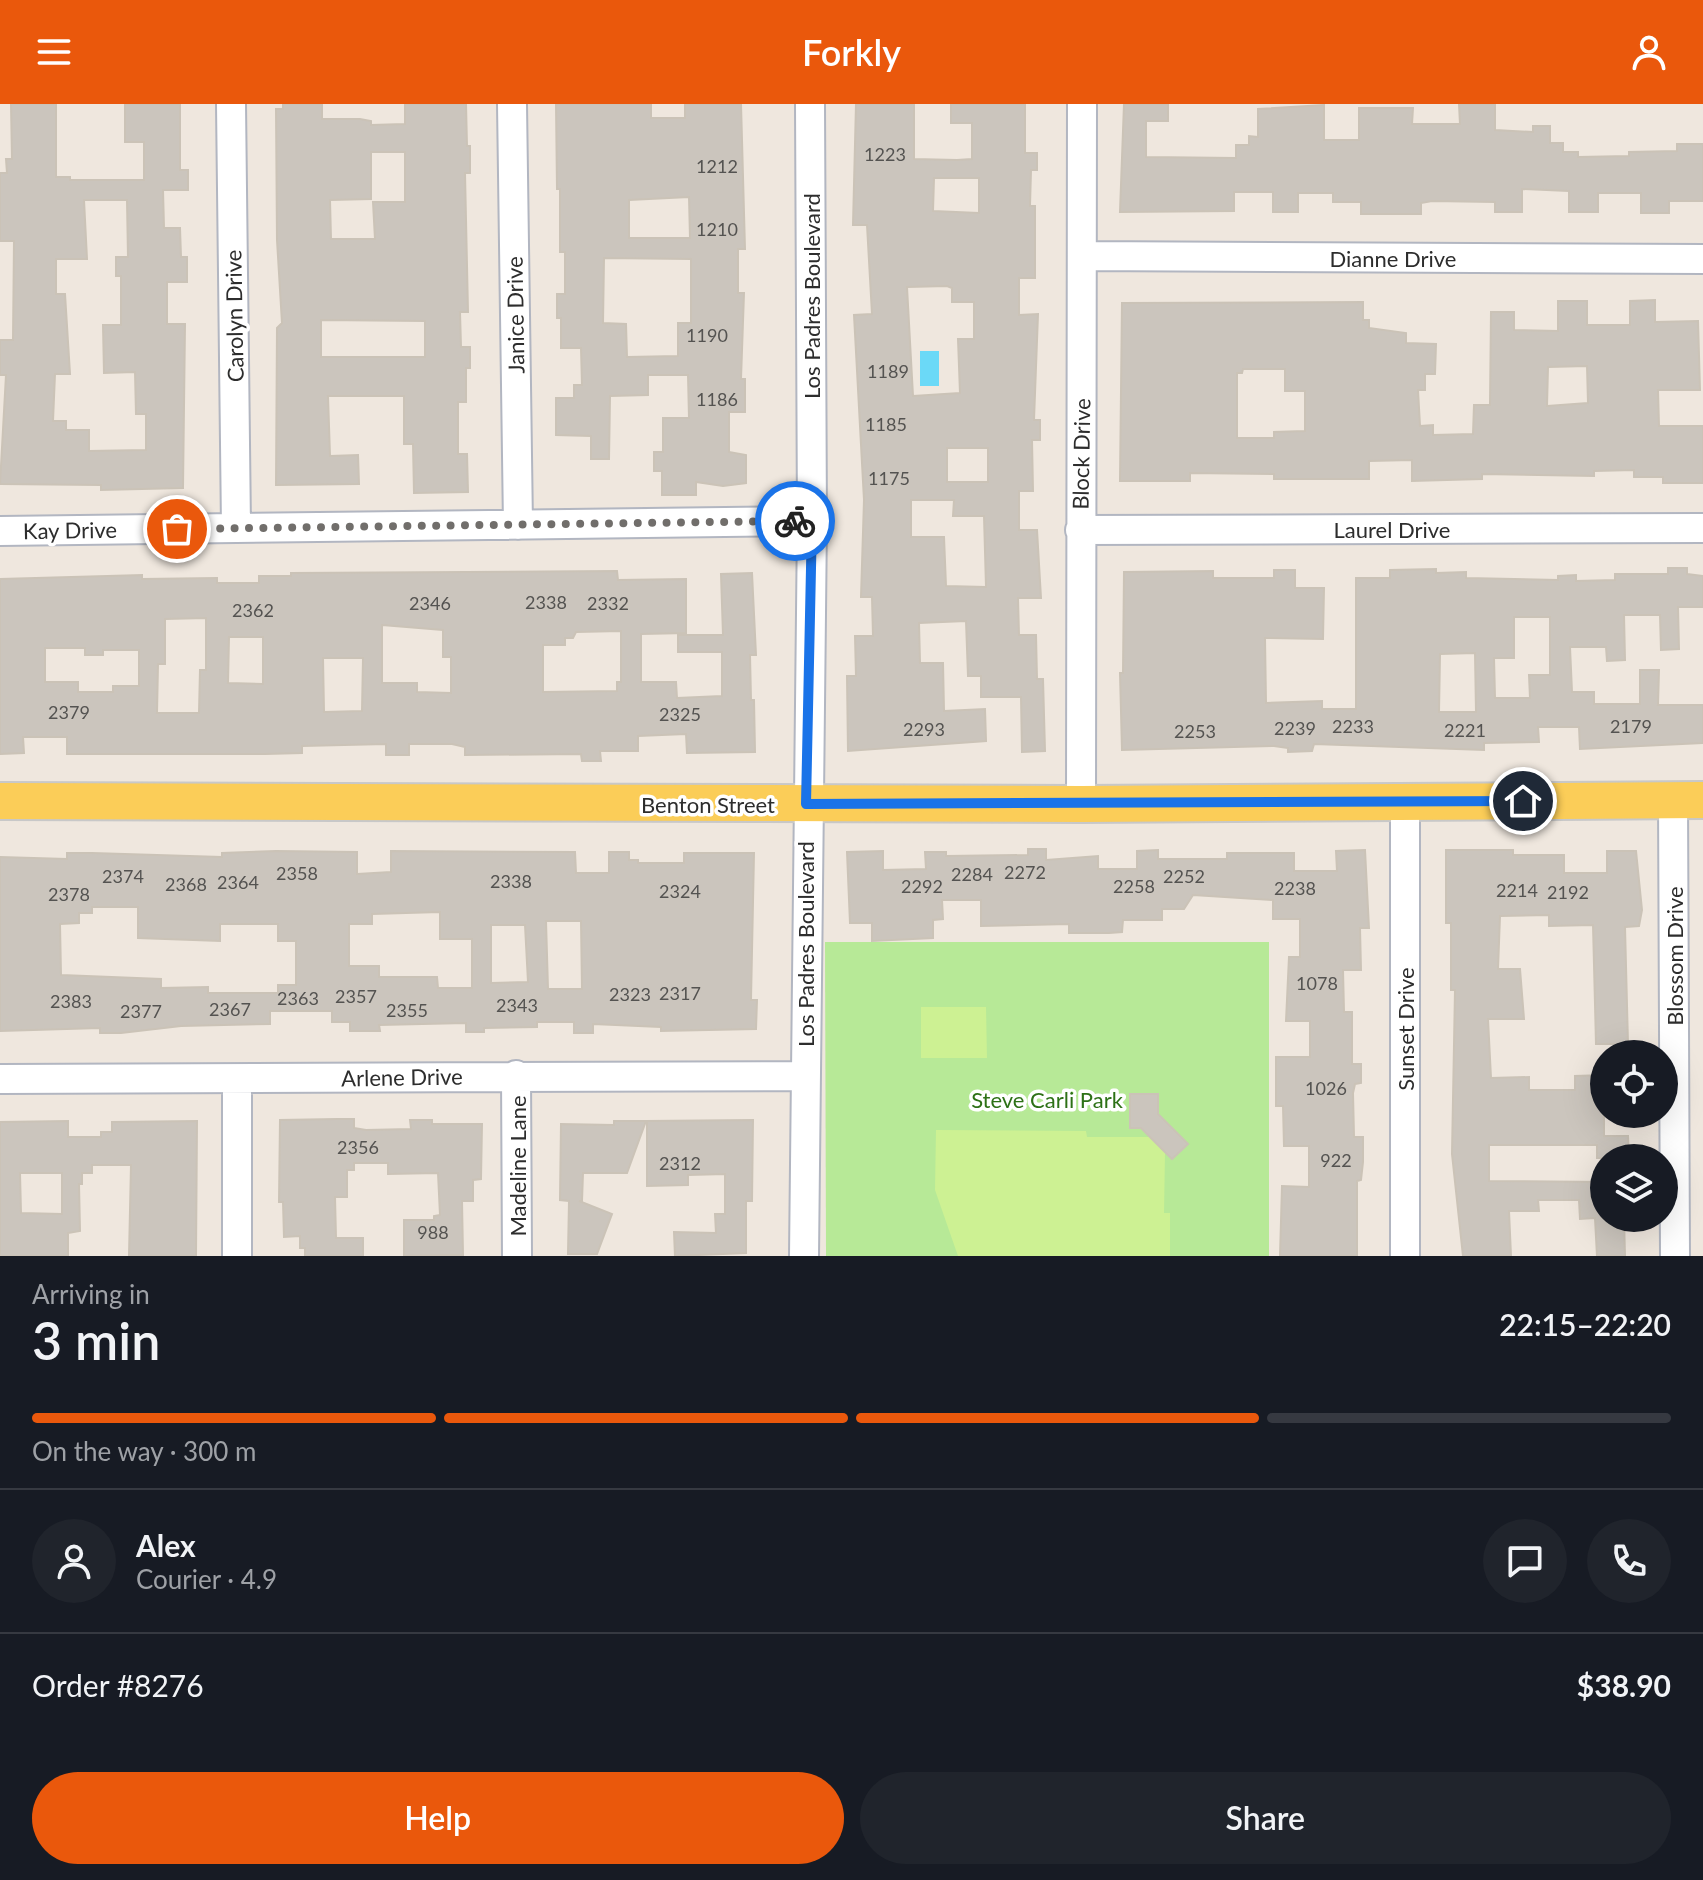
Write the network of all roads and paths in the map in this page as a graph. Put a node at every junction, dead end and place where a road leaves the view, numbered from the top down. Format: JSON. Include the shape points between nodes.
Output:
{"nodes":[{"id":1,"x":231,"y":104,"type":"edge"},
{"id":2,"x":512,"y":104,"type":"edge"},
{"id":3,"x":810,"y":104,"type":"edge"},
{"id":4,"x":1082,"y":104,"type":"edge"},
{"id":5,"x":1083,"y":256,"type":"junction"},
{"id":6,"x":1703,"y":259,"type":"edge"},
{"id":7,"x":812,"y":521,"type":"junction"},
{"id":8,"x":518,"y":525,"type":"junction"},
{"id":9,"x":236,"y":528,"type":"junction"},
{"id":10,"x":1703,"y":528,"type":"edge"},
{"id":11,"x":1080,"y":530,"type":"junction"},
{"id":12,"x":0,"y":531,"type":"edge"},
{"id":13,"x":1688,"y":800,"type":"edge"},
{"id":14,"x":0,"y":801,"type":"edge"},
{"id":15,"x":1405,"y":802,"type":"junction"},
{"id":16,"x":806,"y":804,"type":"junction"},
{"id":17,"x":1081,"y":804,"type":"junction"},
{"id":18,"x":516,"y":1075,"type":"junction"},
{"id":19,"x":804,"y":1076,"type":"junction"},
{"id":20,"x":0,"y":1079,"type":"edge"},
{"id":21,"x":237,"y":1080,"type":"junction"},
{"id":22,"x":237,"y":1256,"type":"edge"},
{"id":23,"x":517,"y":1256,"type":"edge"},
{"id":24,"x":804,"y":1256,"type":"edge"},
{"id":25,"x":1405,"y":1256,"type":"edge"},
{"id":26,"x":1675,"y":1256,"type":"edge"}],
"edges":[{"from":1,"to":9,"type":"street","name":"Carolyn Drive"},
{"from":2,"to":8,"type":"street","name":"Janice Drive"},
{"from":3,"to":7,"type":"street","name":"Los Padres Boulevard"},
{"from":4,"to":5,"type":"street","name":"Block Drive"},
{"from":5,"to":6,"type":"street","name":"Dianne Drive"},
{"from":5,"to":11,"type":"street","name":"Block Drive"},
{"from":7,"to":8,"type":"street","name":"Kay Drive"},
{"from":7,"to":16,"type":"street","name":"Los Padres Boulevard"},
{"from":8,"to":9,"type":"street","name":"Kay Drive"},
{"from":9,"to":12,"type":"street","name":"Kay Drive"},
{"from":10,"to":11,"type":"street","name":"Laurel Drive"},
{"from":11,"to":17,"type":"street","name":"Block Drive"},
{"from":13,"to":15,"type":"main road","name":"Benton Street"},
{"from":13,"to":26,"type":"street","name":"Blossom Drive"},
{"from":14,"to":16,"type":"main road","name":"Benton Street"},
{"from":15,"to":17,"type":"main road","name":"Benton Street"},
{"from":15,"to":25,"type":"street","name":"Sunset Drive"},
{"from":16,"to":17,"type":"main road","name":"Benton Street"},
{"from":16,"to":19,"type":"street","name":"Los Padres Boulevard"},
{"from":18,"to":19,"type":"street","name":"Arlene Drive"},
{"from":18,"to":21,"type":"street","name":"Arlene Drive"},
{"from":18,"to":23,"type":"street","name":"Madeline Lane"},
{"from":19,"to":24,"type":"street","name":"Los Padres Boulevard"},
{"from":20,"to":21,"type":"street","name":"Arlene Drive"},
{"from":21,"to":22,"type":"street"}]}
